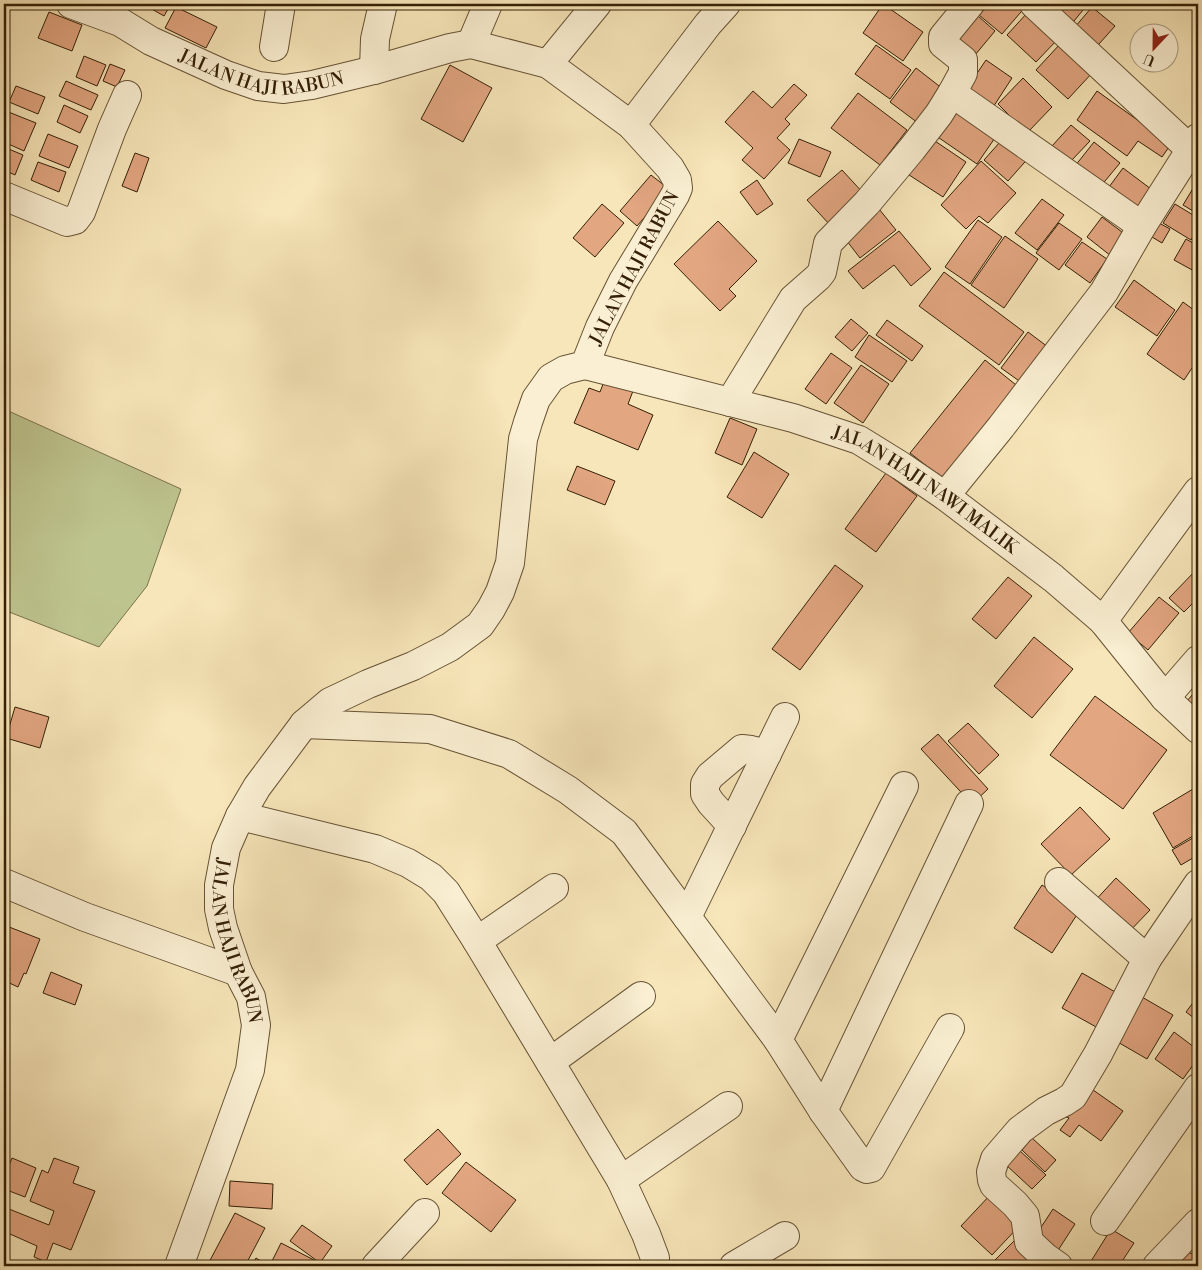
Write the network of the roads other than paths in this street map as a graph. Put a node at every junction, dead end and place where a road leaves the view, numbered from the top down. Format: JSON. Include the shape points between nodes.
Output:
{"nodes":[{"id":1,"x":71,"y":4,"type":"edge"},
{"id":2,"x":281,"y":4,"type":"edge"},
{"id":3,"x":383,"y":4,"type":"edge"},
{"id":4,"x":488,"y":4,"type":"edge"},
{"id":5,"x":597,"y":4,"type":"edge"},
{"id":6,"x":726,"y":4,"type":"edge"},
{"id":7,"x":970,"y":4,"type":"edge"},
{"id":8,"x":1034,"y":4,"type":"edge"},
{"id":9,"x":125,"y":13,"type":"edge"},
{"id":10,"x":471,"y":44,"type":"junction"},
{"id":11,"x":274,"y":47,"type":"dead end"},
{"id":12,"x":548,"y":64,"type":"junction"},
{"id":13,"x":374,"y":70,"type":"junction"},
{"id":14,"x":952,"y":92,"type":"junction"},
{"id":15,"x":127,"y":95,"type":"dead end"},
{"id":16,"x":631,"y":125,"type":"junction"},
{"id":17,"x":1194,"y":144,"type":"edge"},
{"id":18,"x":4,"y":196,"type":"edge"},
{"id":19,"x":1142,"y":226,"type":"junction"},
{"id":20,"x":585,"y":365,"type":"junction"},
{"id":21,"x":730,"y":402,"type":"junction"},
{"id":22,"x":1198,"y":490,"type":"edge"},
{"id":23,"x":946,"y":496,"type":"junction"},
{"id":24,"x":1103,"y":621,"type":"junction"},
{"id":25,"x":1198,"y":660,"type":"edge"},
{"id":26,"x":1165,"y":698,"type":"junction"},
{"id":27,"x":786,"y":717,"type":"dead end"},
{"id":28,"x":304,"y":724,"type":"junction"},
{"id":29,"x":1198,"y":730,"type":"edge"},
{"id":30,"x":767,"y":754,"type":"junction"},
{"id":31,"x":904,"y":786,"type":"dead end"},
{"id":32,"x":969,"y":804,"type":"dead end"},
{"id":33,"x":240,"y":816,"type":"junction"},
{"id":34,"x":732,"y":826,"type":"junction"},
{"id":35,"x":4,"y":882,"type":"edge"},
{"id":36,"x":1059,"y":882,"type":"dead end"},
{"id":37,"x":1198,"y":884,"type":"edge"},
{"id":38,"x":554,"y":888,"type":"dead end"},
{"id":39,"x":687,"y":917,"type":"junction"},
{"id":40,"x":477,"y":941,"type":"junction"},
{"id":41,"x":1147,"y":959,"type":"junction"},
{"id":42,"x":238,"y":972,"type":"junction"},
{"id":43,"x":641,"y":996,"type":"dead end"},
{"id":44,"x":950,"y":1028,"type":"dead end"},
{"id":45,"x":778,"y":1040,"type":"junction"},
{"id":46,"x":550,"y":1062,"type":"junction"},
{"id":47,"x":1198,"y":1088,"type":"edge"},
{"id":48,"x":728,"y":1106,"type":"dead end"},
{"id":49,"x":823,"y":1111,"type":"junction"},
{"id":50,"x":621,"y":1180,"type":"junction"},
{"id":51,"x":426,"y":1213,"type":"dead end"},
{"id":52,"x":1104,"y":1221,"type":"dead end"},
{"id":53,"x":1198,"y":1223,"type":"edge"},
{"id":54,"x":785,"y":1236,"type":"dead end"},
{"id":55,"x":179,"y":1266,"type":"edge"},
{"id":56,"x":376,"y":1266,"type":"edge"},
{"id":57,"x":654,"y":1266,"type":"edge"},
{"id":58,"x":734,"y":1266,"type":"edge"},
{"id":59,"x":1058,"y":1266,"type":"edge"},
{"id":60,"x":1157,"y":1266,"type":"edge"}],
"edges":[{"from":1,"to":9,"type":"street","name":"JALAN HAJI RABUN"},
{"from":2,"to":11,"type":"street"},
{"from":3,"to":13,"type":"street","via":[[375,39]]},
{"from":4,"to":10,"type":"street"},
{"from":5,"to":12,"type":"street"},
{"from":6,"to":16,"type":"street"},
{"from":7,"to":14,"type":"street","via":[[943,37],[944,44],[963,60],[963,73]]},
{"from":8,"to":17,"type":"street"},
{"from":9,"to":13,"type":"street","name":"JALAN HAJI RABUN","via":[[159,44],[258,86],[284,89]]},
{"from":10,"to":12,"type":"street","name":"JALAN HAJI RABUN"},
{"from":10,"to":13,"type":"street","name":"JALAN HAJI RABUN"},
{"from":12,"to":16,"type":"street","name":"JALAN HAJI RABUN"},
{"from":14,"to":19,"type":"street"},
{"from":14,"to":21,"type":"street","via":[[912,149],[828,244],[822,272],[793,299]]},
{"from":15,"to":18,"type":"street","via":[[75,220],[67,222]]},
{"from":16,"to":20,"type":"street","name":"JALAN HAJI RABUN","via":[[670,168],[678,188],[623,281]]},
{"from":17,"to":19,"type":"street"},
{"from":19,"to":23,"type":"street","via":[[1104,292]]},
{"from":20,"to":21,"type":"street","name":"JALAN HAJI NAWI MALIK"},
{"from":20,"to":28,"type":"street","name":"JALAN HAJI RABUN","via":[[551,378],[536,400],[522,449],[510,563],[492,609],[480,625],[450,647],[414,666],[330,702]]},
{"from":21,"to":23,"type":"street","name":"JALAN HAJI NAWI MALIK","via":[[859,440]]},
{"from":22,"to":24,"type":"street"},
{"from":23,"to":24,"type":"street","name":"JALAN HAJI NAWI MALIK"},
{"from":24,"to":26,"type":"street","name":"JALAN HAJI NAWI MALIK"},
{"from":25,"to":26,"type":"street"},
{"from":26,"to":29,"type":"street","name":"JALAN HAJI NAWI MALIK"},
{"from":27,"to":30,"type":"street"},
{"from":28,"to":33,"type":"street","name":"JALAN HAJI RABUN","via":[[257,787]]},
{"from":28,"to":39,"type":"street","via":[[430,729],[509,754],[568,790],[624,832]]},
{"from":30,"to":34,"type":"street"},
{"from":30,"to":34,"type":"street","via":[[742,750],[710,776],[705,784],[705,794]]},
{"from":31,"to":45,"type":"street"},
{"from":32,"to":49,"type":"street"},
{"from":33,"to":40,"type":"street","via":[[375,849],[408,863],[431,877],[446,892]]},
{"from":33,"to":42,"type":"street","name":"JALAN HAJI RABUN","via":[[226,848],[219,885],[219,909]]},
{"from":34,"to":39,"type":"street"},
{"from":35,"to":42,"type":"street","via":[[85,917]]},
{"from":36,"to":41,"type":"street"},
{"from":37,"to":41,"type":"street"},
{"from":38,"to":40,"type":"street"},
{"from":39,"to":45,"type":"street"},
{"from":40,"to":46,"type":"street"},
{"from":41,"to":59,"type":"street","via":[[1073,1096],[1020,1130],[995,1159],[991,1172],[994,1186],[1025,1216],[1029,1242]]},
{"from":42,"to":55,"type":"street","name":"JALAN HAJI RABUN","via":[[251,998],[256,1025],[250,1070]]},
{"from":43,"to":46,"type":"street"},
{"from":44,"to":49,"type":"street","via":[[871,1168],[863,1167]]},
{"from":45,"to":49,"type":"street"},
{"from":46,"to":50,"type":"street"},
{"from":47,"to":52,"type":"street"},
{"from":48,"to":50,"type":"street"},
{"from":50,"to":57,"type":"street","via":[[646,1234],[655,1258]]},
{"from":51,"to":56,"type":"street"},
{"from":53,"to":60,"type":"street"},
{"from":54,"to":58,"type":"street"}]}
